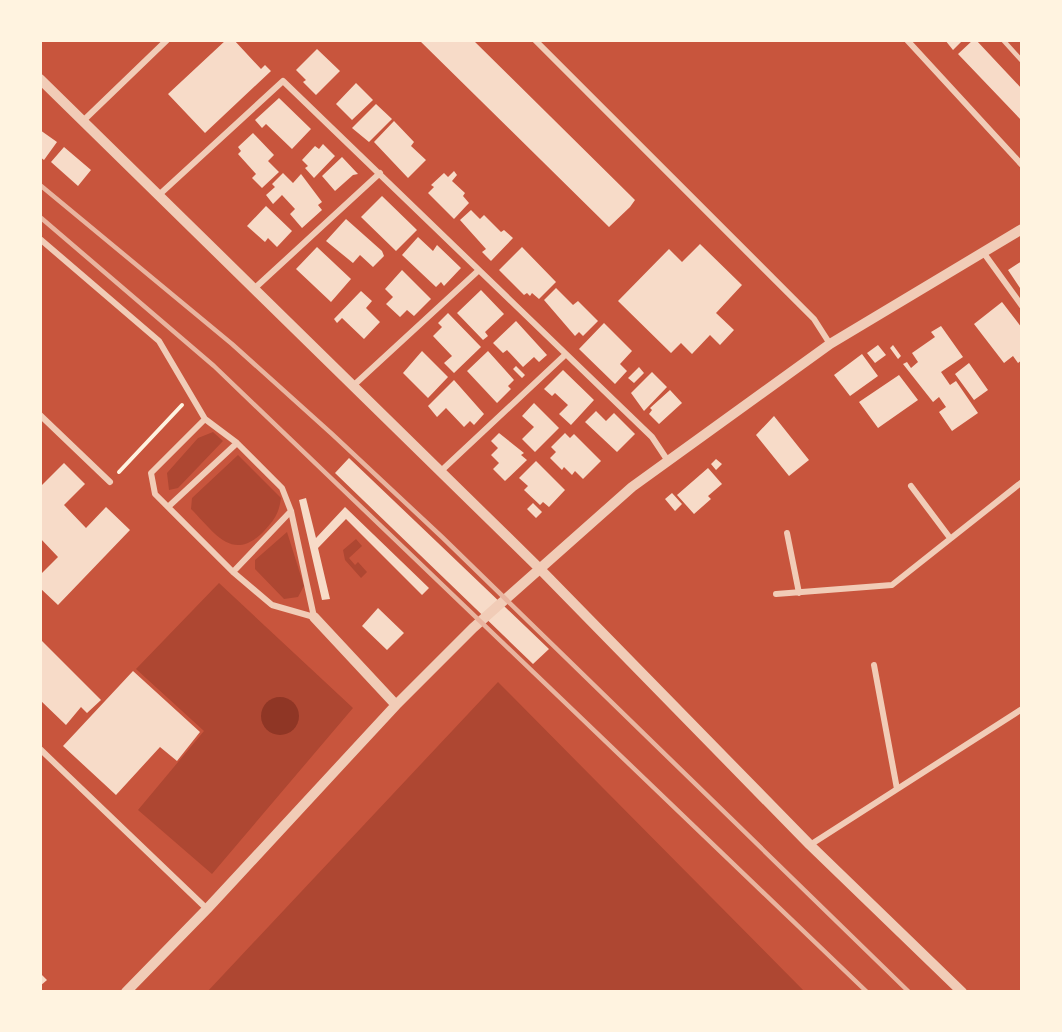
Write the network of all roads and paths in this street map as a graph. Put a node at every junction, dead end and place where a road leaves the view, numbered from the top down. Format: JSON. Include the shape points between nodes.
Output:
{"nodes":[{"id":1,"x":168,"y":40,"type":"edge"},
{"id":2,"x":535,"y":40,"type":"edge"},
{"id":3,"x":907,"y":40,"type":"edge"},
{"id":4,"x":1002,"y":40,"type":"edge"},
{"id":5,"x":1022,"y":62,"type":"edge"},
{"id":6,"x":40,"y":79,"type":"edge"},
{"id":7,"x":84,"y":120,"type":"junction"},
{"id":8,"x":1022,"y":165,"type":"edge"},
{"id":9,"x":380,"y":173,"type":"junction"},
{"id":10,"x":160,"y":194,"type":"junction"},
{"id":11,"x":1022,"y":229,"type":"edge"},
{"id":12,"x":40,"y":239,"type":"edge"},
{"id":13,"x":983,"y":252,"type":"junction"},
{"id":14,"x":479,"y":270,"type":"junction"},
{"id":15,"x":255,"y":288,"type":"junction"},
{"id":16,"x":1022,"y":306,"type":"edge"},
{"id":17,"x":830,"y":345,"type":"junction"},
{"id":18,"x":566,"y":354,"type":"junction"},
{"id":19,"x":354,"y":386,"type":"junction"},
{"id":20,"x":191,"y":395,"type":"junction"},
{"id":21,"x":40,"y":415,"type":"edge"},
{"id":22,"x":205,"y":419,"type":"junction"},
{"id":23,"x":237,"y":443,"type":"junction"},
{"id":24,"x":668,"y":461,"type":"junction"},
{"id":25,"x":441,"y":471,"type":"junction"},
{"id":26,"x":110,"y":482,"type":"joint"},
{"id":27,"x":1022,"y":482,"type":"edge"},
{"id":28,"x":911,"y":486,"type":"dead end"},
{"id":29,"x":168,"y":507,"type":"junction"},
{"id":30,"x":291,"y":510,"type":"junction"},
{"id":31,"x":787,"y":532,"type":"dead end"},
{"id":32,"x":950,"y":538,"type":"junction"},
{"id":33,"x":539,"y":568,"type":"junction"},
{"id":34,"x":233,"y":572,"type":"junction"},
{"id":35,"x":799,"y":592,"type":"junction"},
{"id":36,"x":776,"y":594,"type":"dead end"},
{"id":37,"x":314,"y":617,"type":"junction"},
{"id":38,"x":874,"y":664,"type":"dead end"},
{"id":39,"x":396,"y":705,"type":"junction"},
{"id":40,"x":1022,"y":709,"type":"edge"},
{"id":41,"x":40,"y":749,"type":"edge"},
{"id":42,"x":897,"y":789,"type":"junction"},
{"id":43,"x":810,"y":845,"type":"junction"},
{"id":44,"x":207,"y":909,"type":"junction"},
{"id":45,"x":126,"y":992,"type":"edge"},
{"id":46,"x":962,"y":992,"type":"edge"}],
"edges":[{"from":1,"to":7,"type":"street"},
{"from":2,"to":17,"type":"street","via":[[814,320]]},
{"from":3,"to":8,"type":"street"},
{"from":4,"to":5,"type":"lane"},
{"from":6,"to":7,"type":"street"},
{"from":7,"to":10,"type":"street"},
{"from":9,"to":10,"type":"street","via":[[284,81]]},
{"from":9,"to":14,"type":"street"},
{"from":9,"to":15,"type":"street"},
{"from":10,"to":15,"type":"street"},
{"from":11,"to":13,"type":"street"},
{"from":12,"to":20,"type":"street","via":[[159,340]]},
{"from":13,"to":16,"type":"street"},
{"from":13,"to":17,"type":"street"},
{"from":14,"to":18,"type":"street"},
{"from":14,"to":19,"type":"street"},
{"from":15,"to":19,"type":"street"},
{"from":17,"to":24,"type":"street"},
{"from":18,"to":24,"type":"street","via":[[652,437]]},
{"from":18,"to":25,"type":"street"},
{"from":19,"to":25,"type":"street"},
{"from":20,"to":22,"type":"street"},
{"from":20,"to":26,"type":"path"},
{"from":21,"to":26,"type":"street"},
{"from":22,"to":23,"type":"street"},
{"from":22,"to":29,"type":"street","via":[[151,474],[155,494]]},
{"from":23,"to":29,"type":"street"},
{"from":23,"to":30,"type":"street","via":[[282,488]]},
{"from":24,"to":33,"type":"street"},
{"from":25,"to":33,"type":"street"},
{"from":27,"to":32,"type":"street"},
{"from":28,"to":32,"type":"street"},
{"from":29,"to":34,"type":"street"},
{"from":30,"to":34,"type":"street"},
{"from":30,"to":37,"type":"street"},
{"from":31,"to":35,"type":"street"},
{"from":32,"to":35,"type":"street","via":[[892,585]]},
{"from":33,"to":39,"type":"street"},
{"from":33,"to":43,"type":"street"},
{"from":34,"to":37,"type":"street","via":[[272,605]]},
{"from":35,"to":36,"type":"street"},
{"from":37,"to":39,"type":"street"},
{"from":38,"to":42,"type":"street"},
{"from":39,"to":44,"type":"street"},
{"from":40,"to":42,"type":"street"},
{"from":41,"to":44,"type":"street"},
{"from":42,"to":43,"type":"street"},
{"from":43,"to":46,"type":"street"},
{"from":44,"to":45,"type":"street"}]}
